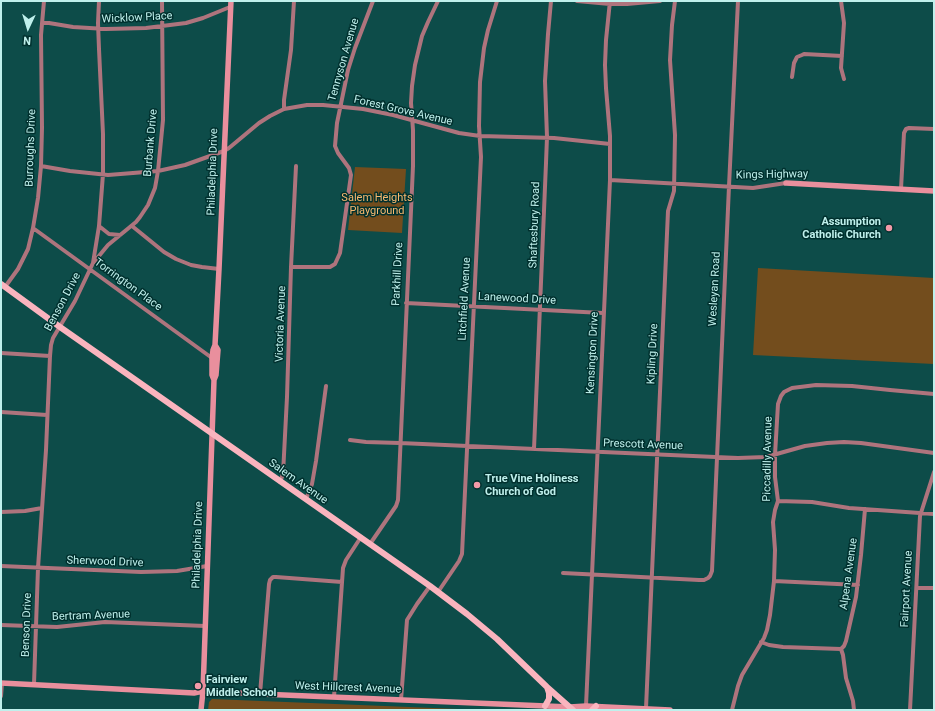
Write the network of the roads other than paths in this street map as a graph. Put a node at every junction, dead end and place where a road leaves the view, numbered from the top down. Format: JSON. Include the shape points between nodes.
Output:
{"nodes":[{"id":1,"x":44,"y":1,"type":"edge"},
{"id":2,"x":99,"y":1,"type":"edge"},
{"id":3,"x":162,"y":1,"type":"edge"},
{"id":4,"x":294,"y":1,"type":"edge"},
{"id":5,"x":373,"y":1,"type":"edge"},
{"id":6,"x":438,"y":1,"type":"edge"},
{"id":7,"x":497,"y":1,"type":"edge"},
{"id":8,"x":551,"y":1,"type":"edge"},
{"id":9,"x":577,"y":1,"type":"edge"},
{"id":10,"x":660,"y":1,"type":"edge"},
{"id":11,"x":674,"y":1,"type":"edge"},
{"id":12,"x":738,"y":1,"type":"edge"},
{"id":13,"x":841,"y":1,"type":"edge"},
{"id":14,"x":610,"y":3,"type":"edge"},
{"id":15,"x":231,"y":4,"type":"edge"},
{"id":16,"x":42,"y":23,"type":"junction"},
{"id":17,"x":162,"y":27,"type":"junction"},
{"id":18,"x":98,"y":29,"type":"junction"},
{"id":19,"x":842,"y":56,"type":"junction"},
{"id":20,"x":792,"y":77,"type":"dead end"},
{"id":21,"x":844,"y":79,"type":"dead end"},
{"id":22,"x":340,"y":106,"type":"junction"},
{"id":23,"x":284,"y":109,"type":"junction"},
{"id":24,"x":412,"y":120,"type":"junction"},
{"id":25,"x":934,"y":129,"type":"edge"},
{"id":26,"x":480,"y":136,"type":"junction"},
{"id":27,"x":547,"y":137,"type":"junction"},
{"id":28,"x":610,"y":144,"type":"junction"},
{"id":29,"x":224,"y":151,"type":"junction"},
{"id":30,"x":41,"y":166,"type":"junction"},
{"id":31,"x":296,"y":166,"type":"dead end"},
{"id":32,"x":158,"y":171,"type":"junction"},
{"id":33,"x":103,"y":174,"type":"junction"},
{"id":34,"x":610,"y":180,"type":"junction"},
{"id":35,"x":674,"y":183,"type":"junction"},
{"id":36,"x":786,"y":183,"type":"joint"},
{"id":37,"x":729,"y":186,"type":"junction"},
{"id":38,"x":901,"y":189,"type":"junction"},
{"id":39,"x":934,"y":191,"type":"edge"},
{"id":40,"x":99,"y":226,"type":"junction"},
{"id":41,"x":132,"y":226,"type":"junction"},
{"id":42,"x":33,"y":228,"type":"junction"},
{"id":43,"x":120,"y":235,"type":"junction"},
{"id":44,"x":93,"y":263,"type":"junction"},
{"id":45,"x":291,"y":267,"type":"junction"},
{"id":46,"x":90,"y":269,"type":"junction"},
{"id":47,"x":219,"y":269,"type":"junction"},
{"id":48,"x":3,"y":286,"type":"edge"},
{"id":49,"x":406,"y":303,"type":"junction"},
{"id":50,"x":473,"y":306,"type":"junction"},
{"id":51,"x":540,"y":310,"type":"junction"},
{"id":52,"x":603,"y":313,"type":"junction"},
{"id":53,"x":60,"y":327,"type":"junction"},
{"id":54,"x":215,"y":345,"type":"junction"},
{"id":55,"x":1,"y":353,"type":"edge"},
{"id":56,"x":50,"y":356,"type":"junction"},
{"id":57,"x":212,"y":358,"type":"junction"},
{"id":58,"x":214,"y":380,"type":"junction"},
{"id":59,"x":326,"y":386,"type":"dead end"},
{"id":60,"x":934,"y":394,"type":"edge"},
{"id":61,"x":1,"y":412,"type":"edge"},
{"id":62,"x":48,"y":415,"type":"junction"},
{"id":63,"x":212,"y":433,"type":"junction"},
{"id":64,"x":350,"y":440,"type":"dead end"},
{"id":65,"x":400,"y":443,"type":"junction"},
{"id":66,"x":467,"y":446,"type":"junction"},
{"id":67,"x":534,"y":449,"type":"junction"},
{"id":68,"x":597,"y":452,"type":"junction"},
{"id":69,"x":934,"y":453,"type":"edge"},
{"id":70,"x":657,"y":455,"type":"junction"},
{"id":71,"x":775,"y":455,"type":"junction"},
{"id":72,"x":717,"y":457,"type":"junction"},
{"id":73,"x":934,"y":472,"type":"edge"},
{"id":74,"x":280,"y":482,"type":"junction"},
{"id":75,"x":306,"y":499,"type":"junction"},
{"id":76,"x":778,"y":501,"type":"junction"},
{"id":77,"x":42,"y":508,"type":"junction"},
{"id":78,"x":865,"y":509,"type":"junction"},
{"id":79,"x":1,"y":512,"type":"edge"},
{"id":80,"x":921,"y":513,"type":"junction"},
{"id":81,"x":934,"y":514,"type":"edge"},
{"id":82,"x":361,"y":537,"type":"junction"},
{"id":83,"x":370,"y":544,"type":"junction"},
{"id":84,"x":1,"y":566,"type":"edge"},
{"id":85,"x":207,"y":566,"type":"junction"},
{"id":86,"x":38,"y":568,"type":"junction"},
{"id":87,"x":562,"y":573,"type":"dead end"},
{"id":88,"x":592,"y":574,"type":"junction"},
{"id":89,"x":651,"y":577,"type":"junction"},
{"id":90,"x":774,"y":581,"type":"junction"},
{"id":91,"x":342,"y":582,"type":"junction"},
{"id":92,"x":858,"y":585,"type":"junction"},
{"id":93,"x":430,"y":586,"type":"junction"},
{"id":94,"x":917,"y":588,"type":"junction"},
{"id":95,"x":934,"y":588,"type":"edge"},
{"id":96,"x":438,"y":592,"type":"junction"},
{"id":97,"x":1,"y":624,"type":"edge"},
{"id":98,"x":35,"y":626,"type":"junction"},
{"id":99,"x":205,"y":626,"type":"junction"},
{"id":100,"x":761,"y":642,"type":"junction"},
{"id":101,"x":841,"y":649,"type":"junction"},
{"id":102,"x":1,"y":683,"type":"edge"},
{"id":103,"x":34,"y":684,"type":"junction"},
{"id":104,"x":547,"y":687,"type":"junction"},
{"id":105,"x":203,"y":691,"type":"junction"},
{"id":106,"x":260,"y":694,"type":"junction"},
{"id":107,"x":1,"y":696,"type":"edge"},
{"id":108,"x":334,"y":697,"type":"junction"},
{"id":109,"x":401,"y":700,"type":"junction"},
{"id":110,"x":545,"y":706,"type":"junction"},
{"id":111,"x":586,"y":706,"type":"junction"},
{"id":112,"x":571,"y":708,"type":"edge"},
{"id":113,"x":594,"y":708,"type":"edge"},
{"id":114,"x":646,"y":708,"type":"junction"},
{"id":115,"x":201,"y":710,"type":"edge"},
{"id":116,"x":670,"y":710,"type":"edge"},
{"id":117,"x":732,"y":710,"type":"edge"},
{"id":118,"x":854,"y":710,"type":"edge"},
{"id":119,"x":910,"y":710,"type":"edge"}],
"edges":[{"from":1,"to":16,"type":"street","name":"Burroughs Drive"},
{"from":2,"to":18,"type":"street","name":"Benson Drive"},
{"from":3,"to":17,"type":"street","name":"Burbank Drive"},
{"from":4,"to":23,"type":"street"},
{"from":5,"to":22,"type":"street","name":"Tennyson Avenue","via":[[348,70]]},
{"from":6,"to":24,"type":"street","name":"Parkhill Drive","via":[[422,36],[415,65],[411,94]]},
{"from":7,"to":26,"type":"street","name":"Litchfield Avenue","via":[[482,62],[479,96]]},
{"from":8,"to":27,"type":"street","name":"Shaftesbury Road","via":[[545,81]]},
{"from":9,"to":14,"type":"street"},
{"from":10,"to":14,"type":"street"},
{"from":11,"to":35,"type":"street","name":"Kipling Drive","via":[[670,60],[675,129]]},
{"from":12,"to":37,"type":"street","name":"Wesleyan Road"},
{"from":13,"to":19,"type":"street","via":[[844,23]]},
{"from":14,"to":28,"type":"street","name":"Kensington Drive","via":[[605,65]]},
{"from":15,"to":17,"type":"street","name":"Wicklow Place","via":[[194,21]]},
{"from":15,"to":29,"type":"street","name":"Philadelphia Drive"},
{"from":16,"to":18,"type":"street","name":"Wicklow Place"},
{"from":16,"to":30,"type":"street","name":"Burroughs Drive"},
{"from":17,"to":18,"type":"street","name":"Wicklow Place"},
{"from":17,"to":32,"type":"street","name":"Burbank Drive","via":[[163,114]]},
{"from":18,"to":33,"type":"street","name":"Benson Drive"},
{"from":19,"to":20,"type":"street","via":[[804,54],[797,57],[794,62]]},
{"from":19,"to":21,"type":"street"},
{"from":22,"to":23,"type":"street","name":"Forest Grove Avenue","via":[[307,105]]},
{"from":22,"to":24,"type":"street","name":"Forest Grove Avenue"},
{"from":22,"to":45,"type":"street","name":"Tennyson Avenue","via":[[335,146],[351,174],[340,253],[335,264],[330,267]]},
{"from":23,"to":29,"type":"street","name":"Forest Grove Avenue","via":[[259,123]]},
{"from":24,"to":26,"type":"street","name":"Forest Grove Avenue"},
{"from":24,"to":49,"type":"street","name":"Parkhill Drive","via":[[413,166]]},
{"from":25,"to":38,"type":"street","via":[[906,129]]},
{"from":26,"to":27,"type":"street","name":"Forest Grove Avenue"},
{"from":26,"to":50,"type":"street","name":"Litchfield Avenue"},
{"from":27,"to":28,"type":"street","name":"Forest Grove Avenue"},
{"from":27,"to":51,"type":"street","name":"Shaftesbury Road"},
{"from":28,"to":34,"type":"street","name":"Kensington Drive"},
{"from":29,"to":32,"type":"street","name":"Forest Grove Avenue","via":[[185,165]]},
{"from":29,"to":47,"type":"street","name":"Philadelphia Drive"},
{"from":30,"to":33,"type":"street","name":"Forest Grove Avenue"},
{"from":30,"to":42,"type":"street","name":"Burroughs Drive"},
{"from":31,"to":45,"type":"street","name":"Victoria Avenue"},
{"from":32,"to":33,"type":"street","name":"Forest Grove Avenue"},
{"from":32,"to":41,"type":"street","name":"Burbank Drive","via":[[150,202]]},
{"from":33,"to":40,"type":"street","name":"Benson Drive"},
{"from":34,"to":35,"type":"street","name":"Kings Highway"},
{"from":34,"to":52,"type":"street","name":"Kensington Drive"},
{"from":35,"to":37,"type":"street","name":"Kings Highway"},
{"from":35,"to":70,"type":"street","name":"Kipling Drive","via":[[674,195],[668,211]]},
{"from":36,"to":37,"type":"street","name":"Kings Highway","via":[[754,188]]},
{"from":36,"to":38,"type":"street","name":"Kings Highway"},
{"from":37,"to":72,"type":"street","name":"Wesleyan Road"},
{"from":38,"to":39,"type":"street","name":"Kings Highway"},
{"from":40,"to":43,"type":"street","via":[[109,234]]},
{"from":40,"to":44,"type":"street","name":"Benson Drive"},
{"from":41,"to":43,"type":"street","name":"Burbank Drive"},
{"from":41,"to":47,"type":"street","via":[[176,259],[196,266]]},
{"from":42,"to":46,"type":"street","name":"Torrington Place"},
{"from":42,"to":48,"type":"street","name":"Burroughs Drive","via":[[24,258]]},
{"from":43,"to":44,"type":"street","name":"Burbank Drive"},
{"from":44,"to":46,"type":"street","name":"Benson Drive"},
{"from":45,"to":74,"type":"street","name":"Victoria Avenue","via":[[287,397],[283,474]]},
{"from":46,"to":53,"type":"street","name":"Benson Drive"},
{"from":46,"to":57,"type":"street","name":"Torrington Place"},
{"from":47,"to":54,"type":"street","name":"Philadelphia Drive"},
{"from":48,"to":53,"type":"main road","name":"Salem Avenue"},
{"from":49,"to":50,"type":"street","name":"Lanewood Drive"},
{"from":49,"to":65,"type":"street","name":"Parkhill Drive"},
{"from":50,"to":51,"type":"street","name":"Lanewood Drive"},
{"from":50,"to":66,"type":"street","name":"Litchfield Avenue"},
{"from":51,"to":52,"type":"street","name":"Lanewood Drive"},
{"from":51,"to":67,"type":"street","name":"Shaftesbury Road"},
{"from":52,"to":68,"type":"street","name":"Kensington Drive"},
{"from":53,"to":56,"type":"street","name":"Benson Drive","via":[[53,338]]},
{"from":53,"to":63,"type":"main road","name":"Salem Avenue"},
{"from":54,"to":57,"type":"street","name":"Philadelphia Drive"},
{"from":54,"to":58,"type":"street","name":"Philadelphia Drive","via":[[218,350]]},
{"from":55,"to":56,"type":"street"},
{"from":56,"to":62,"type":"street","name":"Benson Drive"},
{"from":57,"to":58,"type":"street","name":"Philadelphia Drive"},
{"from":58,"to":63,"type":"street","name":"Philadelphia Drive"},
{"from":59,"to":75,"type":"street","via":[[312,484]]},
{"from":60,"to":71,"type":"street","name":"Piccadilly Avenue","via":[[835,385],[794,387],[779,398]]},
{"from":61,"to":62,"type":"street"},
{"from":62,"to":77,"type":"street","name":"Benson Drive"},
{"from":63,"to":74,"type":"main road","name":"Salem Avenue"},
{"from":63,"to":85,"type":"street","name":"Philadelphia Drive"},
{"from":64,"to":65,"type":"street","name":"Prescott Avenue"},
{"from":65,"to":66,"type":"street","name":"Prescott Avenue"},
{"from":65,"to":83,"type":"street","name":"Parkhill Drive","via":[[397,503]]},
{"from":66,"to":67,"type":"street","name":"Prescott Avenue"},
{"from":66,"to":96,"type":"street","name":"Litchfield Avenue","via":[[462,556]]},
{"from":67,"to":68,"type":"street","name":"Prescott Avenue"},
{"from":68,"to":70,"type":"street","name":"Prescott Avenue"},
{"from":68,"to":88,"type":"street","name":"Kensington Drive"},
{"from":69,"to":71,"type":"street","name":"Prescott Avenue","via":[[844,442],[812,445]]},
{"from":70,"to":72,"type":"street","name":"Prescott Avenue"},
{"from":70,"to":89,"type":"street","name":"Kipling Drive"},
{"from":71,"to":72,"type":"street","name":"Prescott Avenue","via":[[760,458]]},
{"from":71,"to":76,"type":"street","name":"Piccadilly Avenue"},
{"from":72,"to":89,"type":"street","name":"Wesleyan Road","via":[[712,570],[709,578],[699,580]]},
{"from":73,"to":80,"type":"street","name":"Fairport Avenue"},
{"from":74,"to":75,"type":"main road","name":"Salem Avenue"},
{"from":75,"to":82,"type":"main road","name":"Salem Avenue"},
{"from":76,"to":78,"type":"street","via":[[812,502]]},
{"from":76,"to":90,"type":"street","name":"Piccadilly Avenue","via":[[773,522]]},
{"from":77,"to":79,"type":"street"},
{"from":77,"to":86,"type":"street","name":"Benson Drive"},
{"from":78,"to":80,"type":"street"},
{"from":78,"to":92,"type":"street","name":"Alpena Avenue"},
{"from":80,"to":81,"type":"street"},
{"from":80,"to":94,"type":"street","name":"Fairport Avenue"},
{"from":82,"to":83,"type":"main road","name":"Salem Avenue"},
{"from":82,"to":91,"type":"street","via":[[346,560]]},
{"from":83,"to":93,"type":"main road","name":"Salem Avenue"},
{"from":84,"to":86,"type":"street","name":"Sherwood Drive"},
{"from":85,"to":86,"type":"street","name":"Sherwood Drive","via":[[188,570],[148,572]]},
{"from":85,"to":99,"type":"street","name":"Philadelphia Drive"},
{"from":86,"to":98,"type":"street","name":"Benson Drive"},
{"from":87,"to":88,"type":"street"},
{"from":88,"to":89,"type":"street"},
{"from":88,"to":111,"type":"street","name":"Kensington Drive"},
{"from":89,"to":114,"type":"street","name":"Kipling Drive"},
{"from":90,"to":92,"type":"street"},
{"from":90,"to":100,"type":"street","name":"Piccadilly Avenue","via":[[767,630]]},
{"from":91,"to":106,"type":"street","via":[[276,577],[270,580]]},
{"from":91,"to":108,"type":"street"},
{"from":92,"to":101,"type":"street","name":"Alpena Avenue","via":[[846,641]]},
{"from":93,"to":96,"type":"main road","name":"Salem Avenue"},
{"from":93,"to":109,"type":"street","via":[[407,620]]},
{"from":94,"to":95,"type":"street"},
{"from":94,"to":119,"type":"street","name":"Fairport Avenue"},
{"from":96,"to":104,"type":"main road","name":"Salem Avenue","via":[[497,639]]},
{"from":97,"to":98,"type":"street","name":"Bertram Avenue"},
{"from":98,"to":99,"type":"street","name":"Bertram Avenue","via":[[105,622]]},
{"from":98,"to":103,"type":"street","name":"Benson Drive"},
{"from":99,"to":105,"type":"street","name":"Philadelphia Drive"},
{"from":100,"to":101,"type":"street","via":[[783,647]]},
{"from":100,"to":117,"type":"street","name":"Piccadilly Avenue","via":[[742,675]]},
{"from":101,"to":118,"type":"street"},
{"from":102,"to":103,"type":"street","name":"West Hillcrest Avenue"},
{"from":102,"to":107,"type":"street"},
{"from":103,"to":105,"type":"street","name":"West Hillcrest Avenue","via":[[194,693]]},
{"from":104,"to":110,"type":"main road","via":[[549,699]]},
{"from":104,"to":112,"type":"main road","name":"Salem Avenue"},
{"from":105,"to":106,"type":"street","name":"West Hillcrest Avenue"},
{"from":105,"to":115,"type":"street","name":"Philadelphia Drive"},
{"from":106,"to":108,"type":"street","name":"West Hillcrest Avenue"},
{"from":108,"to":109,"type":"street","name":"West Hillcrest Avenue"},
{"from":109,"to":110,"type":"street","name":"West Hillcrest Avenue"},
{"from":110,"to":112,"type":"street","name":"West Hillcrest Avenue"},
{"from":111,"to":112,"type":"street","name":"West Hillcrest Avenue"},
{"from":111,"to":113,"type":"street","name":"West Hillcrest Avenue"},
{"from":113,"to":114,"type":"street","name":"West Hillcrest Avenue"},
{"from":114,"to":116,"type":"street","name":"West Hillcrest Avenue"}]}
